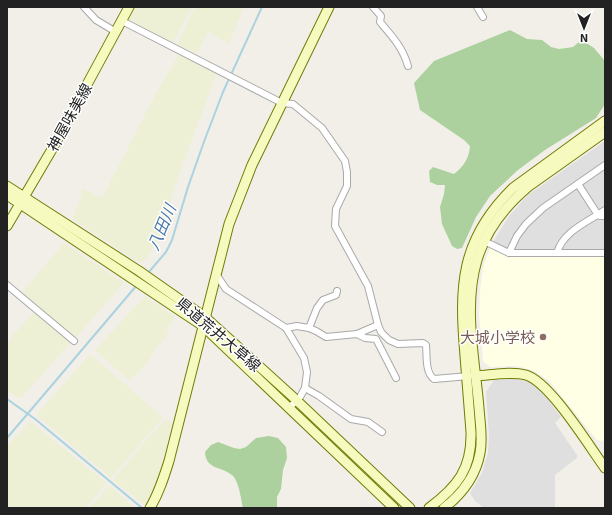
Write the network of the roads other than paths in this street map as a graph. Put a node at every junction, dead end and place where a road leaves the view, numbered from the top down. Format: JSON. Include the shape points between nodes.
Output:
{"nodes":[{"id":1,"x":84,"y":7,"type":"edge"},
{"id":2,"x":128,"y":7,"type":"edge"},
{"id":3,"x":330,"y":7,"type":"edge"},
{"id":4,"x":374,"y":7,"type":"edge"},
{"id":5,"x":478,"y":7,"type":"edge"},
{"id":6,"x":483,"y":17,"type":"dead end"},
{"id":7,"x":122,"y":21,"type":"junction"},
{"id":8,"x":116,"y":32,"type":"junction"},
{"id":9,"x":408,"y":66,"type":"dead end"},
{"id":10,"x":282,"y":103,"type":"junction"},
{"id":11,"x":605,"y":121,"type":"edge"},
{"id":12,"x":605,"y":132,"type":"edge"},
{"id":13,"x":605,"y":165,"type":"edge"},
{"id":14,"x":578,"y":184,"type":"junction"},
{"id":15,"x":7,"y":186,"type":"edge"},
{"id":16,"x":7,"y":195,"type":"edge"},
{"id":17,"x":22,"y":200,"type":"junction"},
{"id":18,"x":605,"y":210,"type":"edge"},
{"id":19,"x":598,"y":215,"type":"junction"},
{"id":20,"x":605,"y":216,"type":"edge"},
{"id":21,"x":7,"y":226,"type":"edge"},
{"id":22,"x":484,"y":241,"type":"junction"},
{"id":23,"x":509,"y":253,"type":"junction"},
{"id":24,"x":557,"y":253,"type":"junction"},
{"id":25,"x":605,"y":253,"type":"edge"},
{"id":26,"x":216,"y":274,"type":"junction"},
{"id":27,"x":7,"y":285,"type":"edge"},
{"id":28,"x":337,"y":291,"type":"dead end"},
{"id":29,"x":204,"y":322,"type":"junction"},
{"id":30,"x":378,"y":325,"type":"junction"},
{"id":31,"x":286,"y":328,"type":"junction"},
{"id":32,"x":309,"y":328,"type":"junction"},
{"id":33,"x":356,"y":334,"type":"junction"},
{"id":34,"x":74,"y":341,"type":"dead end"},
{"id":35,"x":476,"y":376,"type":"junction"},
{"id":36,"x":467,"y":377,"type":"junction"},
{"id":37,"x":396,"y":378,"type":"dead end"},
{"id":38,"x":304,"y":388,"type":"junction"},
{"id":39,"x":293,"y":404,"type":"junction"},
{"id":40,"x":382,"y":432,"type":"dead end"},
{"id":41,"x":605,"y":468,"type":"edge"},
{"id":42,"x":150,"y":508,"type":"edge"},
{"id":43,"x":394,"y":508,"type":"edge"},
{"id":44,"x":410,"y":508,"type":"edge"},
{"id":45,"x":430,"y":508,"type":"edge"},
{"id":46,"x":444,"y":508,"type":"edge"}],
"edges":[{"from":1,"to":8,"type":"street","via":[[96,20]]},
{"from":2,"to":7,"type":"street","name":"神屋味美線"},
{"from":3,"to":10,"type":"street"},
{"from":4,"to":9,"type":"street","via":[[380,16],[380,22],[405,55]]},
{"from":5,"to":6,"type":"street"},
{"from":7,"to":8,"type":"street","name":"神屋味美線"},
{"from":7,"to":10,"type":"street"},
{"from":8,"to":17,"type":"street","name":"神屋味美線"},
{"from":10,"to":26,"type":"street","via":[[237,201]]},
{"from":10,"to":30,"type":"street","via":[[293,104],[322,128],[345,161],[347,186],[336,209],[335,226],[368,286]]},
{"from":11,"to":36,"type":"street","via":[[523,179],[498,204],[481,229],[470,255],[462,287],[461,307]]},
{"from":12,"to":22,"type":"street","via":[[518,195],[497,219]]},
{"from":13,"to":14,"type":"street"},
{"from":14,"to":19,"type":"street"},
{"from":14,"to":23,"type":"street","via":[[543,208],[526,224]]},
{"from":15,"to":17,"type":"street","name":"県道荒井大草線"},
{"from":16,"to":17,"type":"street","name":"県道荒井大草線"},
{"from":17,"to":21,"type":"street","name":"神屋味美線"},
{"from":17,"to":29,"type":"street","name":"県道荒井大草線","via":[[132,279]]},
{"from":17,"to":29,"type":"street","name":"県道荒井大草線","via":[[138,271]]},
{"from":18,"to":19,"type":"street"},
{"from":19,"to":20,"type":"street"},
{"from":19,"to":24,"type":"street","via":[[566,236]]},
{"from":22,"to":23,"type":"street"},
{"from":22,"to":35,"type":"street","via":[[476,264],[471,297],[471,331]]},
{"from":23,"to":24,"type":"street"},
{"from":24,"to":25,"type":"street"},
{"from":26,"to":29,"type":"street"},
{"from":26,"to":31,"type":"street","via":[[226,289]]},
{"from":27,"to":34,"type":"street"},
{"from":28,"to":32,"type":"street","via":[[336,295],[323,300]]},
{"from":29,"to":39,"type":"street","name":"県道荒井大草線"},
{"from":29,"to":42,"type":"street","via":[[169,461]]},
{"from":30,"to":33,"type":"street"},
{"from":30,"to":36,"type":"street","via":[[386,338],[398,344],[423,342],[426,345],[429,373],[432,378],[438,380]]},
{"from":31,"to":32,"type":"street"},
{"from":31,"to":38,"type":"street","via":[[304,358],[307,372]]},
{"from":32,"to":33,"type":"street","via":[[326,337]]},
{"from":33,"to":37,"type":"street","via":[[376,339]]},
{"from":35,"to":36,"type":"street"},
{"from":35,"to":41,"type":"street","via":[[515,374],[526,375],[536,380],[556,399]]},
{"from":35,"to":46,"type":"street","via":[[481,432],[480,453],[470,481]]},
{"from":36,"to":45,"type":"street","via":[[471,432],[468,461],[454,487]]},
{"from":38,"to":39,"type":"street"},
{"from":38,"to":40,"type":"street","via":[[351,419],[368,422]]},
{"from":39,"to":43,"type":"street","name":"県道荒井大草線"},
{"from":39,"to":44,"type":"street","name":"県道荒井大草線"}]}
